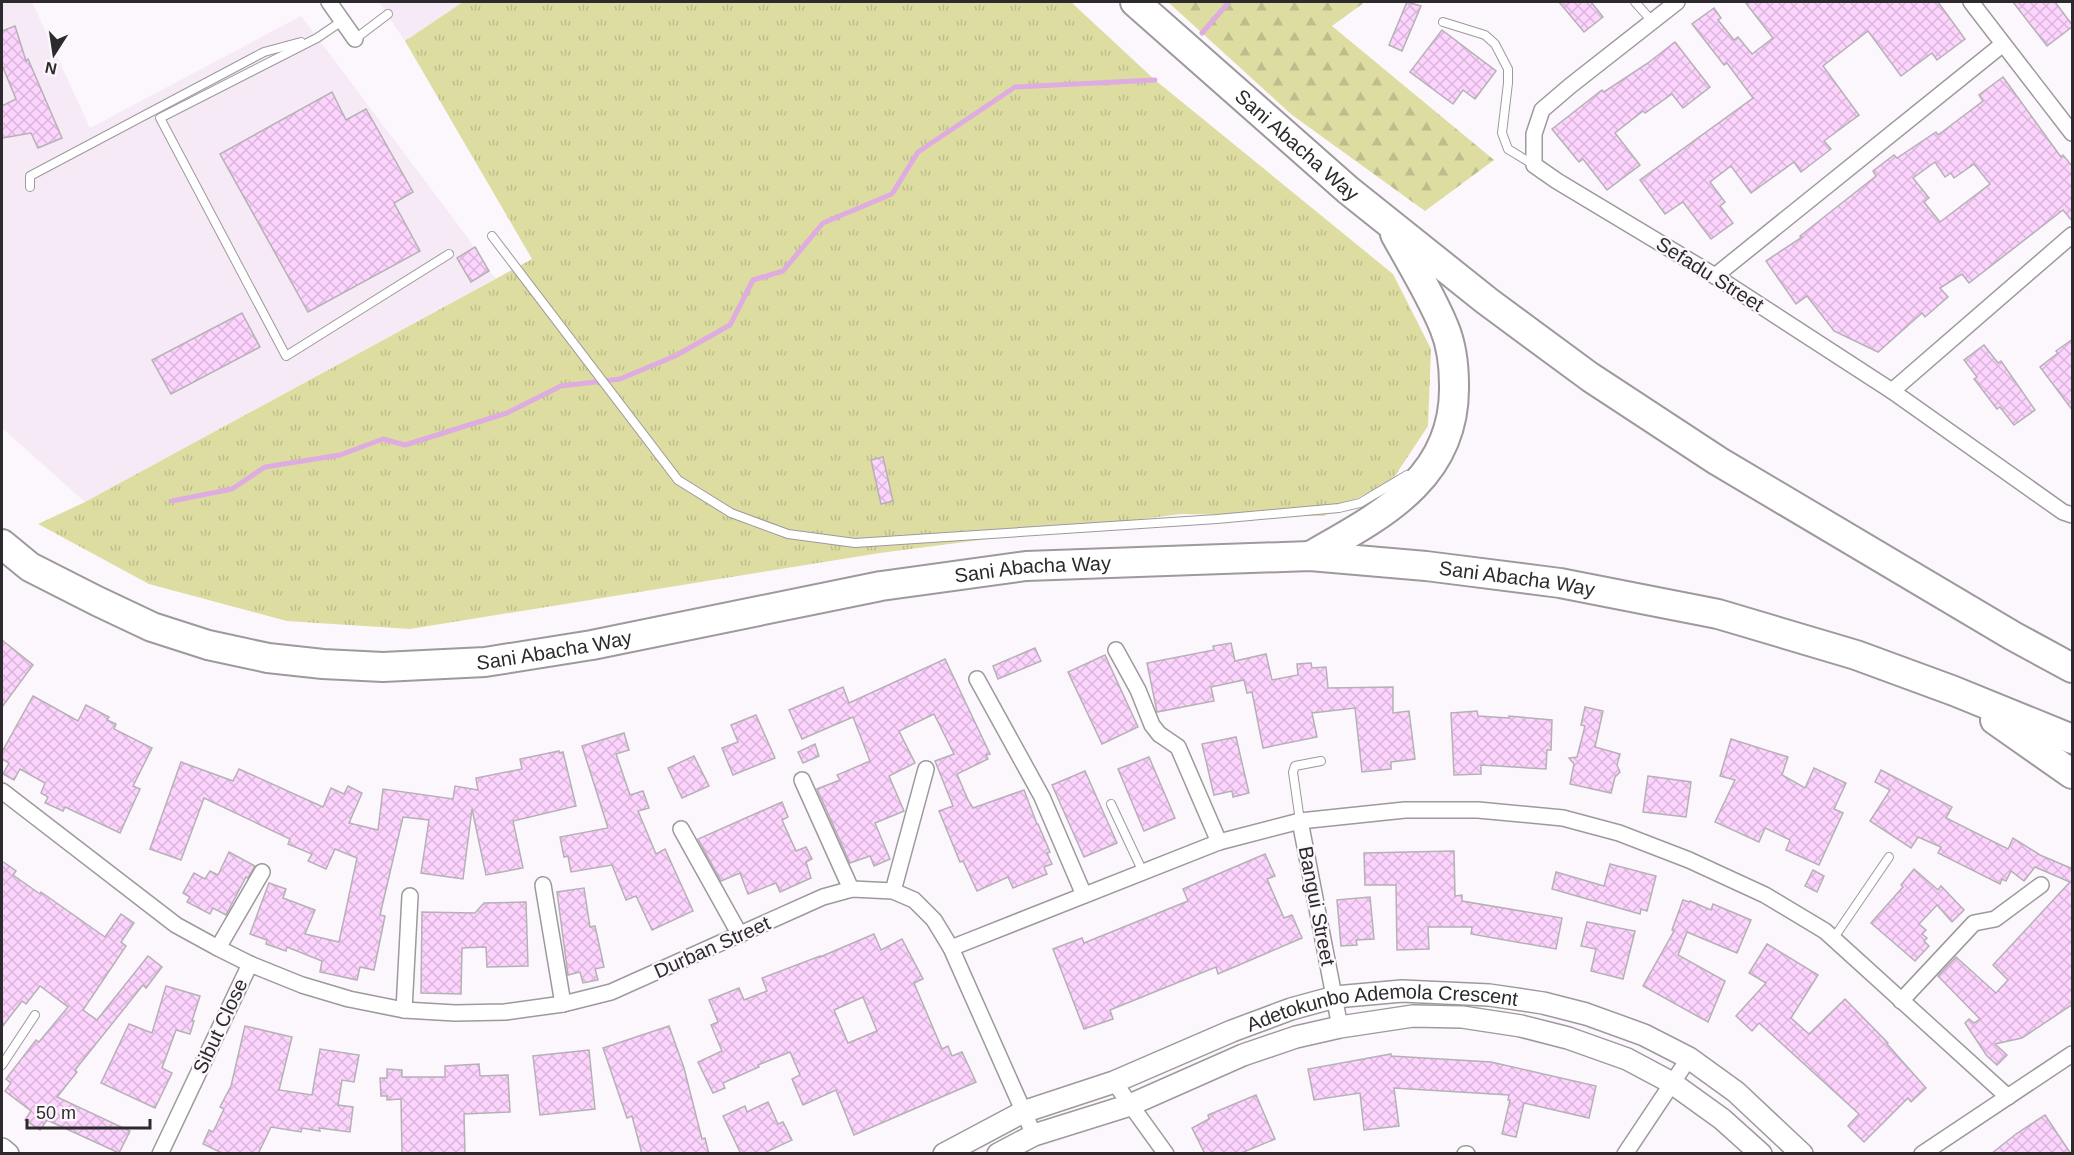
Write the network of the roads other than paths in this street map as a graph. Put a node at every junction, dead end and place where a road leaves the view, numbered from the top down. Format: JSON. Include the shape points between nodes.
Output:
{"nodes":[{"id":1,"x":329,"y":2,"type":"edge"},
{"id":2,"x":1135,"y":2,"type":"edge"},
{"id":3,"x":1635,"y":2,"type":"edge"},
{"id":4,"x":1677,"y":2,"type":"edge"},
{"id":5,"x":1971,"y":2,"type":"edge"},
{"id":6,"x":388,"y":14,"type":"dead end"},
{"id":7,"x":342,"y":21,"type":"junction"},
{"id":8,"x":1652,"y":21,"type":"junction"},
{"id":9,"x":1443,"y":22,"type":"dead end"},
{"id":10,"x":317,"y":38,"type":"junction"},
{"id":11,"x":355,"y":39,"type":"joint"},
{"id":12,"x":2003,"y":44,"type":"junction"},
{"id":13,"x":2073,"y":133,"type":"edge"},
{"id":14,"x":1534,"y":165,"type":"junction"},
{"id":15,"x":30,"y":187,"type":"dead end"},
{"id":16,"x":1388,"y":222,"type":"junction"},
{"id":17,"x":2073,"y":235,"type":"edge"},
{"id":18,"x":492,"y":236,"type":"dead end"},
{"id":19,"x":449,"y":254,"type":"dead end"},
{"id":20,"x":1716,"y":276,"type":"junction"},
{"id":21,"x":1892,"y":391,"type":"junction"},
{"id":22,"x":1445,"y":438,"type":"junction"},
{"id":23,"x":1422,"y":461,"type":"dead end"},
{"id":24,"x":1414,"y":468,"type":"dead end"},
{"id":25,"x":2073,"y":515,"type":"edge"},
{"id":26,"x":2,"y":544,"type":"edge"},
{"id":27,"x":1310,"y":556,"type":"junction"},
{"id":28,"x":2013,"y":636,"type":"junction"},
{"id":29,"x":1116,"y":650,"type":"dead end"},
{"id":30,"x":2073,"y":654,"type":"edge"},
{"id":31,"x":2073,"y":668,"type":"edge"},
{"id":32,"x":977,"y":679,"type":"dead end"},
{"id":33,"x":1954,"y":691,"type":"junction"},
{"id":34,"x":2073,"y":738,"type":"edge"},
{"id":35,"x":1321,"y":760,"type":"dead end"},
{"id":36,"x":926,"y":769,"type":"dead end"},
{"id":37,"x":2073,"y":774,"type":"edge"},
{"id":38,"x":802,"y":780,"type":"dead end"},
{"id":39,"x":2,"y":791,"type":"edge"},
{"id":40,"x":1110,"y":804,"type":"dead end"},
{"id":41,"x":1300,"y":821,"type":"junction"},
{"id":42,"x":681,"y":829,"type":"dead end"},
{"id":43,"x":1219,"y":842,"type":"junction"},
{"id":44,"x":1889,"y":857,"type":"dead end"},
{"id":45,"x":262,"y":872,"type":"dead end"},
{"id":46,"x":1143,"y":872,"type":"junction"},
{"id":47,"x":543,"y":885,"type":"dead end"},
{"id":48,"x":2041,"y":885,"type":"dead end"},
{"id":49,"x":851,"y":889,"type":"junction"},
{"id":50,"x":893,"y":891,"type":"junction"},
{"id":51,"x":1084,"y":895,"type":"junction"},
{"id":52,"x":410,"y":897,"type":"dead end"},
{"id":53,"x":740,"y":935,"type":"junction"},
{"id":54,"x":1833,"y":939,"type":"junction"},
{"id":55,"x":218,"y":948,"type":"junction"},
{"id":56,"x":951,"y":948,"type":"junction"},
{"id":57,"x":249,"y":964,"type":"junction"},
{"id":58,"x":1335,"y":997,"type":"junction"},
{"id":59,"x":1901,"y":1001,"type":"junction"},
{"id":60,"x":564,"y":1004,"type":"junction"},
{"id":61,"x":404,"y":1010,"type":"junction"},
{"id":62,"x":35,"y":1015,"type":"dead end"},
{"id":63,"x":1340,"y":1027,"type":"junction"},
{"id":64,"x":2073,"y":1054,"type":"edge"},
{"id":65,"x":1689,"y":1058,"type":"junction"},
{"id":66,"x":2,"y":1065,"type":"edge"},
{"id":67,"x":1114,"y":1082,"type":"junction"},
{"id":68,"x":1672,"y":1083,"type":"junction"},
{"id":69,"x":2008,"y":1097,"type":"junction"},
{"id":70,"x":1130,"y":1105,"type":"junction"},
{"id":71,"x":1023,"y":1112,"type":"junction"},
{"id":72,"x":1034,"y":1136,"type":"junction"},
{"id":73,"x":2,"y":1149,"type":"edge"},
{"id":74,"x":8,"y":1154,"type":"edge"},
{"id":75,"x":160,"y":1154,"type":"edge"},
{"id":76,"x":944,"y":1154,"type":"edge"},
{"id":77,"x":998,"y":1154,"type":"edge"},
{"id":78,"x":1166,"y":1154,"type":"edge"},
{"id":79,"x":1625,"y":1154,"type":"edge"},
{"id":80,"x":1761,"y":1154,"type":"edge"},
{"id":81,"x":1802,"y":1154,"type":"edge"},
{"id":82,"x":1922,"y":1154,"type":"edge"}],
"edges":[{"from":1,"to":7,"type":"street"},
{"from":2,"to":16,"type":"highway","name":"Sani Abacha Way"},
{"from":3,"to":8,"type":"lane"},
{"from":4,"to":8,"type":"street"},
{"from":5,"to":12,"type":"street"},
{"from":6,"to":11,"type":"lane"},
{"from":7,"to":10,"type":"lane"},
{"from":7,"to":11,"type":"street"},
{"from":8,"to":14,"type":"street","via":[[1542,110],[1534,134]]},
{"from":9,"to":14,"type":"lane","via":[[1485,35],[1495,44],[1508,69],[1502,132],[1508,149]]},
{"from":10,"to":15,"type":"lane","via":[[264,52],[30,176]]},
{"from":10,"to":19,"type":"lane","via":[[160,118],[286,356]]},
{"from":12,"to":13,"type":"street"},
{"from":12,"to":20,"type":"street"},
{"from":14,"to":20,"type":"street","name":"Sefadu Street"},
{"from":16,"to":22,"type":"highway","via":[[1445,328],[1453,359],[1454,396],[1452,421]]},
{"from":16,"to":28,"type":"highway","name":"Sani Abacha Way","via":[[1590,377],[1718,461]]},
{"from":17,"to":21,"type":"street"},
{"from":18,"to":24,"type":"lane","via":[[678,480],[731,513],[788,534],[855,543],[1340,508],[1360,503]]},
{"from":20,"to":21,"type":"street","name":"Sefadu Street"},
{"from":21,"to":25,"type":"street","name":"Sefadu Street","via":[[2063,512]]},
{"from":22,"to":23,"type":"lane"},
{"from":22,"to":27,"type":"highway","via":[[1426,475],[1401,500]]},
{"from":26,"to":27,"type":"highway","name":"Sani Abacha Way","via":[[30,567],[152,627],[268,658],[383,667],[485,662],[592,645],[881,586],[1026,566]]},
{"from":27,"to":33,"type":"highway","name":"Sani Abacha Way","via":[[1560,583],[1718,614]]},
{"from":28,"to":30,"type":"highway"},
{"from":28,"to":31,"type":"highway","name":"Sani Abacha Way"},
{"from":29,"to":43,"type":"street","via":[[1152,725],[1178,747]]},
{"from":32,"to":51,"type":"street","via":[[1042,797]]},
{"from":33,"to":34,"type":"highway","name":"Sani Abacha Way"},
{"from":33,"to":37,"type":"highway"},
{"from":35,"to":41,"type":"lane","via":[[1295,766]]},
{"from":36,"to":50,"type":"street"},
{"from":38,"to":49,"type":"street"},
{"from":39,"to":55,"type":"street","name":"Durban Street","via":[[176,925]]},
{"from":40,"to":46,"type":"lane"},
{"from":41,"to":43,"type":"street"},
{"from":41,"to":54,"type":"street","via":[[1405,810],[1478,810],[1563,818],[1619,833],[1689,860],[1765,895]]},
{"from":41,"to":58,"type":"street","name":"Bangui Street"},
{"from":42,"to":53,"type":"street"},
{"from":43,"to":46,"type":"street"},
{"from":44,"to":54,"type":"lane"},
{"from":45,"to":55,"type":"street","name":"Sibut Close"},
{"from":46,"to":51,"type":"street"},
{"from":47,"to":60,"type":"street"},
{"from":48,"to":59,"type":"street","via":[[1995,919],[1974,923]]},
{"from":49,"to":50,"type":"street","name":"Durban Street"},
{"from":49,"to":53,"type":"street","name":"Durban Street","via":[[823,897]]},
{"from":50,"to":56,"type":"street","name":"Durban Street","via":[[914,900],[934,920]]},
{"from":51,"to":56,"type":"street"},
{"from":52,"to":61,"type":"street"},
{"from":53,"to":60,"type":"street","name":"Durban Street","via":[[610,992]]},
{"from":54,"to":59,"type":"street"},
{"from":55,"to":57,"type":"street","name":"Durban Street"},
{"from":56,"to":71,"type":"street","name":"Durban Street"},
{"from":57,"to":61,"type":"street","name":"Durban Street","via":[[349,999]]},
{"from":57,"to":75,"type":"street","name":"Sibut Close"},
{"from":58,"to":63,"type":"street","name":"Bangui Street"},
{"from":58,"to":65,"type":"main road","name":"Adetokunbo Ademola Crescent","via":[[1402,991],[1489,995],[1543,1003],[1644,1035]]},
{"from":58,"to":67,"type":"main road","name":"Adetokunbo Ademola Crescent","via":[[1232,1031]]},
{"from":59,"to":69,"type":"street"},
{"from":60,"to":61,"type":"street","name":"Durban Street","via":[[505,1012]]},
{"from":62,"to":66,"type":"lane"},
{"from":63,"to":68,"type":"main road","name":"Adetokunbo Ademola Crescent","via":[[1413,1016],[1462,1017],[1521,1026],[1627,1059]]},
{"from":63,"to":70,"type":"main road","name":"Adetokunbo Ademola Crescent","via":[[1243,1055]]},
{"from":64,"to":69,"type":"street"},
{"from":65,"to":68,"type":"street"},
{"from":65,"to":81,"type":"main road","name":"Adetokunbo Ademola Crescent","via":[[1736,1092]]},
{"from":67,"to":70,"type":"street"},
{"from":67,"to":71,"type":"main road","name":"Adetokunbo Ademola Crescent"},
{"from":68,"to":79,"type":"street"},
{"from":68,"to":80,"type":"main road","name":"Adetokunbo Ademola Crescent","via":[[1722,1119]]},
{"from":69,"to":82,"type":"street"},
{"from":70,"to":72,"type":"main road","name":"Adetokunbo Ademola Crescent"},
{"from":70,"to":78,"type":"street"},
{"from":71,"to":72,"type":"street","name":"Durban Street"},
{"from":71,"to":76,"type":"main road","name":"Adetokunbo Ademola Crescent"},
{"from":72,"to":77,"type":"main road","name":"Adetokunbo Ademola Crescent"},
{"from":73,"to":74,"type":"main road"}]}
